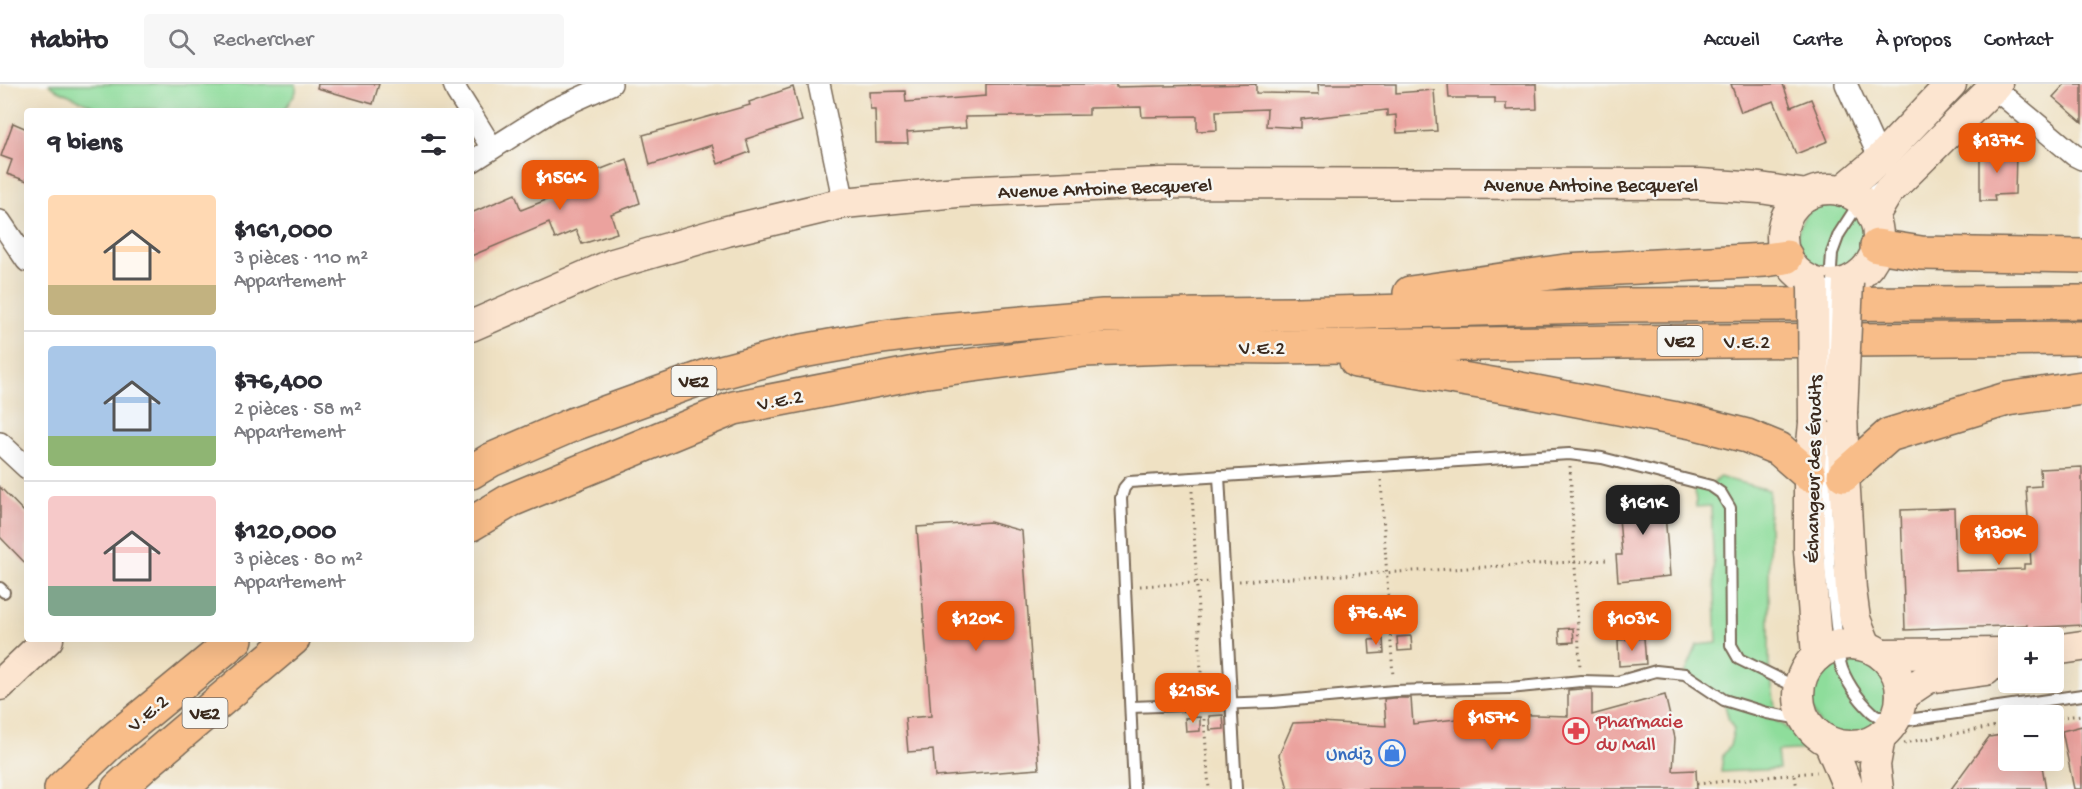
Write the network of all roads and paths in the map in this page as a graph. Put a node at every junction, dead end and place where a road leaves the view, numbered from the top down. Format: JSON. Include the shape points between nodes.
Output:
{"nodes":[{"id":1,"x":454,"y":84,"type":"edge"},
{"id":2,"x":612,"y":84,"type":"edge"},
{"id":3,"x":819,"y":84,"type":"edge"},
{"id":4,"x":1846,"y":84,"type":"edge"},
{"id":5,"x":1951,"y":84,"type":"edge"},
{"id":6,"x":1992,"y":85,"type":"edge"},
{"id":7,"x":467,"y":108,"type":"edge"},
{"id":8,"x":474,"y":119,"type":"edge"},
{"id":9,"x":492,"y":148,"type":"junction"},
{"id":10,"x":1880,"y":159,"type":"junction"},
{"id":11,"x":2082,"y":159,"type":"edge"},
{"id":12,"x":474,"y":160,"type":"edge"},
{"id":13,"x":844,"y":203,"type":"junction"},
{"id":14,"x":1797,"y":205,"type":"junction"},
{"id":15,"x":1863,"y":214,"type":"junction"},
{"id":16,"x":0,"y":221,"type":"edge"},
{"id":17,"x":2082,"y":256,"type":"edge"},
{"id":18,"x":24,"y":257,"type":"edge"},
{"id":19,"x":1786,"y":257,"type":"junction"},
{"id":20,"x":1830,"y":283,"type":"junction"},
{"id":21,"x":2082,"y":302,"type":"edge"},
{"id":22,"x":1296,"y":314,"type":"junction"},
{"id":23,"x":474,"y":325,"type":"edge"},
{"id":24,"x":2082,"y":339,"type":"edge"},
{"id":25,"x":1278,"y":347,"type":"junction"},
{"id":26,"x":1828,"y":386,"type":"dead end"},
{"id":27,"x":2082,"y":388,"type":"edge"},
{"id":28,"x":1828,"y":418,"type":"junction"},
{"id":29,"x":0,"y":443,"type":"edge"},
{"id":30,"x":1569,"y":454,"type":"junction"},
{"id":31,"x":24,"y":465,"type":"edge"},
{"id":32,"x":1380,"y":466,"type":"junction"},
{"id":33,"x":474,"y":470,"type":"edge"},
{"id":34,"x":1809,"y":475,"type":"junction"},
{"id":35,"x":1844,"y":475,"type":"junction"},
{"id":36,"x":1219,"y":476,"type":"junction"},
{"id":37,"x":1191,"y":478,"type":"junction"},
{"id":38,"x":474,"y":522,"type":"edge"},
{"id":39,"x":1608,"y":560,"type":"dead end"},
{"id":40,"x":1575,"y":562,"type":"junction"},
{"id":41,"x":1387,"y":573,"type":"junction"},
{"id":42,"x":1226,"y":581,"type":"junction"},
{"id":43,"x":1196,"y":583,"type":"junction"},
{"id":44,"x":1126,"y":587,"type":"junction"},
{"id":45,"x":45,"y":642,"type":"edge"},
{"id":46,"x":232,"y":642,"type":"edge"},
{"id":47,"x":289,"y":642,"type":"edge"},
{"id":48,"x":2082,"y":646,"type":"edge"},
{"id":49,"x":2064,"y":649,"type":"edge"},
{"id":50,"x":1851,"y":650,"type":"junction"},
{"id":51,"x":1998,"y":653,"type":"edge"},
{"id":52,"x":2082,"y":663,"type":"edge"},
{"id":53,"x":2064,"y":664,"type":"edge"},
{"id":54,"x":1998,"y":669,"type":"edge"},
{"id":55,"x":1581,"y":681,"type":"junction"},
{"id":56,"x":0,"y":685,"type":"edge"},
{"id":57,"x":1800,"y":689,"type":"junction"},
{"id":58,"x":1394,"y":691,"type":"junction"},
{"id":59,"x":2082,"y":696,"type":"edge"},
{"id":60,"x":1232,"y":704,"type":"junction"},
{"id":61,"x":1203,"y":705,"type":"junction"},
{"id":62,"x":1131,"y":707,"type":"junction"},
{"id":63,"x":2082,"y":715,"type":"edge"},
{"id":64,"x":2064,"y":717,"type":"edge"},
{"id":65,"x":1806,"y":720,"type":"junction"},
{"id":66,"x":1998,"y":724,"type":"edge"},
{"id":67,"x":1888,"y":726,"type":"junction"},
{"id":68,"x":1829,"y":742,"type":"junction"},
{"id":69,"x":1697,"y":784,"type":"dead end"},
{"id":70,"x":1707,"y":784,"type":"junction"},
{"id":71,"x":61,"y":789,"type":"edge"},
{"id":72,"x":118,"y":789,"type":"edge"},
{"id":73,"x":1134,"y":789,"type":"edge"},
{"id":74,"x":1209,"y":789,"type":"edge"},
{"id":75,"x":1236,"y":789,"type":"edge"},
{"id":76,"x":1708,"y":789,"type":"edge"},
{"id":77,"x":1797,"y":789,"type":"edge"},
{"id":78,"x":1849,"y":789,"type":"edge"},
{"id":79,"x":1878,"y":789,"type":"edge"}],
"edges":[{"from":1,"to":7,"type":"street"},
{"from":2,"to":9,"type":"street","via":[[553,110]]},
{"from":3,"to":13,"type":"street"},
{"from":4,"to":10,"type":"street"},
{"from":5,"to":10,"type":"street"},
{"from":6,"to":11,"type":"street"},
{"from":6,"to":15,"type":"street"},
{"from":8,"to":9,"type":"street"},
{"from":9,"to":12,"type":"street"},
{"from":10,"to":15,"type":"street"},
{"from":13,"to":14,"type":"street","name":"Avenue Antoine Becquerel","via":[[957,192],[1160,183],[1622,183],[1760,188]]},
{"from":13,"to":23,"type":"street","name":"Avenue Antoine Becquerel","via":[[614,264]]},
{"from":14,"to":15,"type":"street","name":"Avenue Antoine Becquerel","via":[[1818,190],[1830,189]]},
{"from":14,"to":19,"type":"street","via":[[1782,229]]},
{"from":15,"to":17,"type":"highway","via":[[1921,253]]},
{"from":15,"to":20,"type":"lane","via":[[1839,234],[1832,253]]},
{"from":15,"to":20,"type":"street","via":[[1873,258],[1867,268]]},
{"from":16,"to":18,"type":"street"},
{"from":19,"to":20,"type":"street","via":[[1796,272]]},
{"from":19,"to":22,"type":"highway","via":[[1565,271],[1426,290]]},
{"from":20,"to":26,"type":"lane","bridge":true},
{"from":20,"to":28,"type":"street","name":"Échangeur des Érudits","bridge":true},
{"from":21,"to":22,"type":"highway","name":"V.E.2","number":"VE2","via":[[1624,305]]},
{"from":22,"to":33,"type":"highway","name":"V.E.2","number":"VE2","via":[[1103,316],[930,331],[797,352],[710,375],[574,424]]},
{"from":24,"to":25,"type":"highway","name":"V.E.2","number":"VE2"},
{"from":25,"to":34,"type":"highway","via":[[1692,422],[1779,449]]},
{"from":25,"to":38,"type":"highway","name":"V.E.2","number":"VE2","via":[[1085,350],[920,372],[734,408],[511,500]]},
{"from":27,"to":35,"type":"highway","via":[[2007,399],[1889,435]]},
{"from":28,"to":34,"type":"street","name":"Échangeur des Érudits"},
{"from":28,"to":35,"type":"street","name":"Échangeur des Érudits"},
{"from":28,"to":50,"type":"lane","via":[[1829,559]]},
{"from":29,"to":31,"type":"street"},
{"from":30,"to":32,"type":"lane"},
{"from":30,"to":40,"type":"path"},
{"from":30,"to":57,"type":"lane","via":[[1688,478],[1721,493],[1731,508],[1731,645],[1739,659]]},
{"from":32,"to":36,"type":"lane"},
{"from":32,"to":41,"type":"path"},
{"from":34,"to":50,"type":"street","name":"Échangeur des Érudits","via":[[1810,561]]},
{"from":35,"to":50,"type":"street","name":"Échangeur des Érudits","via":[[1855,619]]},
{"from":36,"to":37,"type":"lane"},
{"from":36,"to":42,"type":"lane"},
{"from":37,"to":43,"type":"path"},
{"from":37,"to":44,"type":"lane","via":[[1129,482],[1124,488],[1121,498]]},
{"from":39,"to":40,"type":"path"},
{"from":40,"to":41,"type":"path"},
{"from":40,"to":55,"type":"path"},
{"from":41,"to":42,"type":"path"},
{"from":41,"to":58,"type":"path"},
{"from":42,"to":43,"type":"path"},
{"from":42,"to":60,"type":"lane"},
{"from":43,"to":44,"type":"path"},
{"from":43,"to":61,"type":"path"},
{"from":44,"to":62,"type":"lane"},
{"from":45,"to":56,"type":"street"},
{"from":46,"to":71,"type":"highway","name":"V.E.2","number":"VE2","via":[[112,741]]},
{"from":47,"to":72,"type":"highway","name":"V.E.2","number":"VE2"},
{"from":48,"to":49,"type":"street"},
{"from":50,"to":51,"type":"street"},
{"from":50,"to":57,"type":"street","via":[[1804,673]]},
{"from":50,"to":67,"type":"lane","via":[[1842,670],[1873,713]]},
{"from":50,"to":67,"type":"street","via":[[1892,666],[1899,680]]},
{"from":52,"to":53,"type":"street"},
{"from":54,"to":67,"type":"street","via":[[1928,678]]},
{"from":55,"to":58,"type":"lane","via":[[1509,688]]},
{"from":55,"to":65,"type":"lane","via":[[1617,682],[1656,671],[1685,674],[1724,700]]},
{"from":57,"to":65,"type":"street","via":[[1800,705]]},
{"from":58,"to":60,"type":"lane"},
{"from":59,"to":67,"type":"lane"},
{"from":60,"to":61,"type":"lane"},
{"from":60,"to":75,"type":"lane"},
{"from":61,"to":62,"type":"lane"},
{"from":61,"to":74,"type":"path"},
{"from":62,"to":73,"type":"lane"},
{"from":63,"to":64,"type":"path"},
{"from":65,"to":68,"type":"street"},
{"from":66,"to":67,"type":"path"},
{"from":67,"to":68,"type":"street","via":[[1868,743],[1842,746]]},
{"from":67,"to":79,"type":"street","via":[[1875,765]]},
{"from":68,"to":78,"type":"street"},
{"from":69,"to":70,"type":"path"},
{"from":70,"to":76,"type":"path"},
{"from":70,"to":77,"type":"path","via":[[1795,776]]}]}
